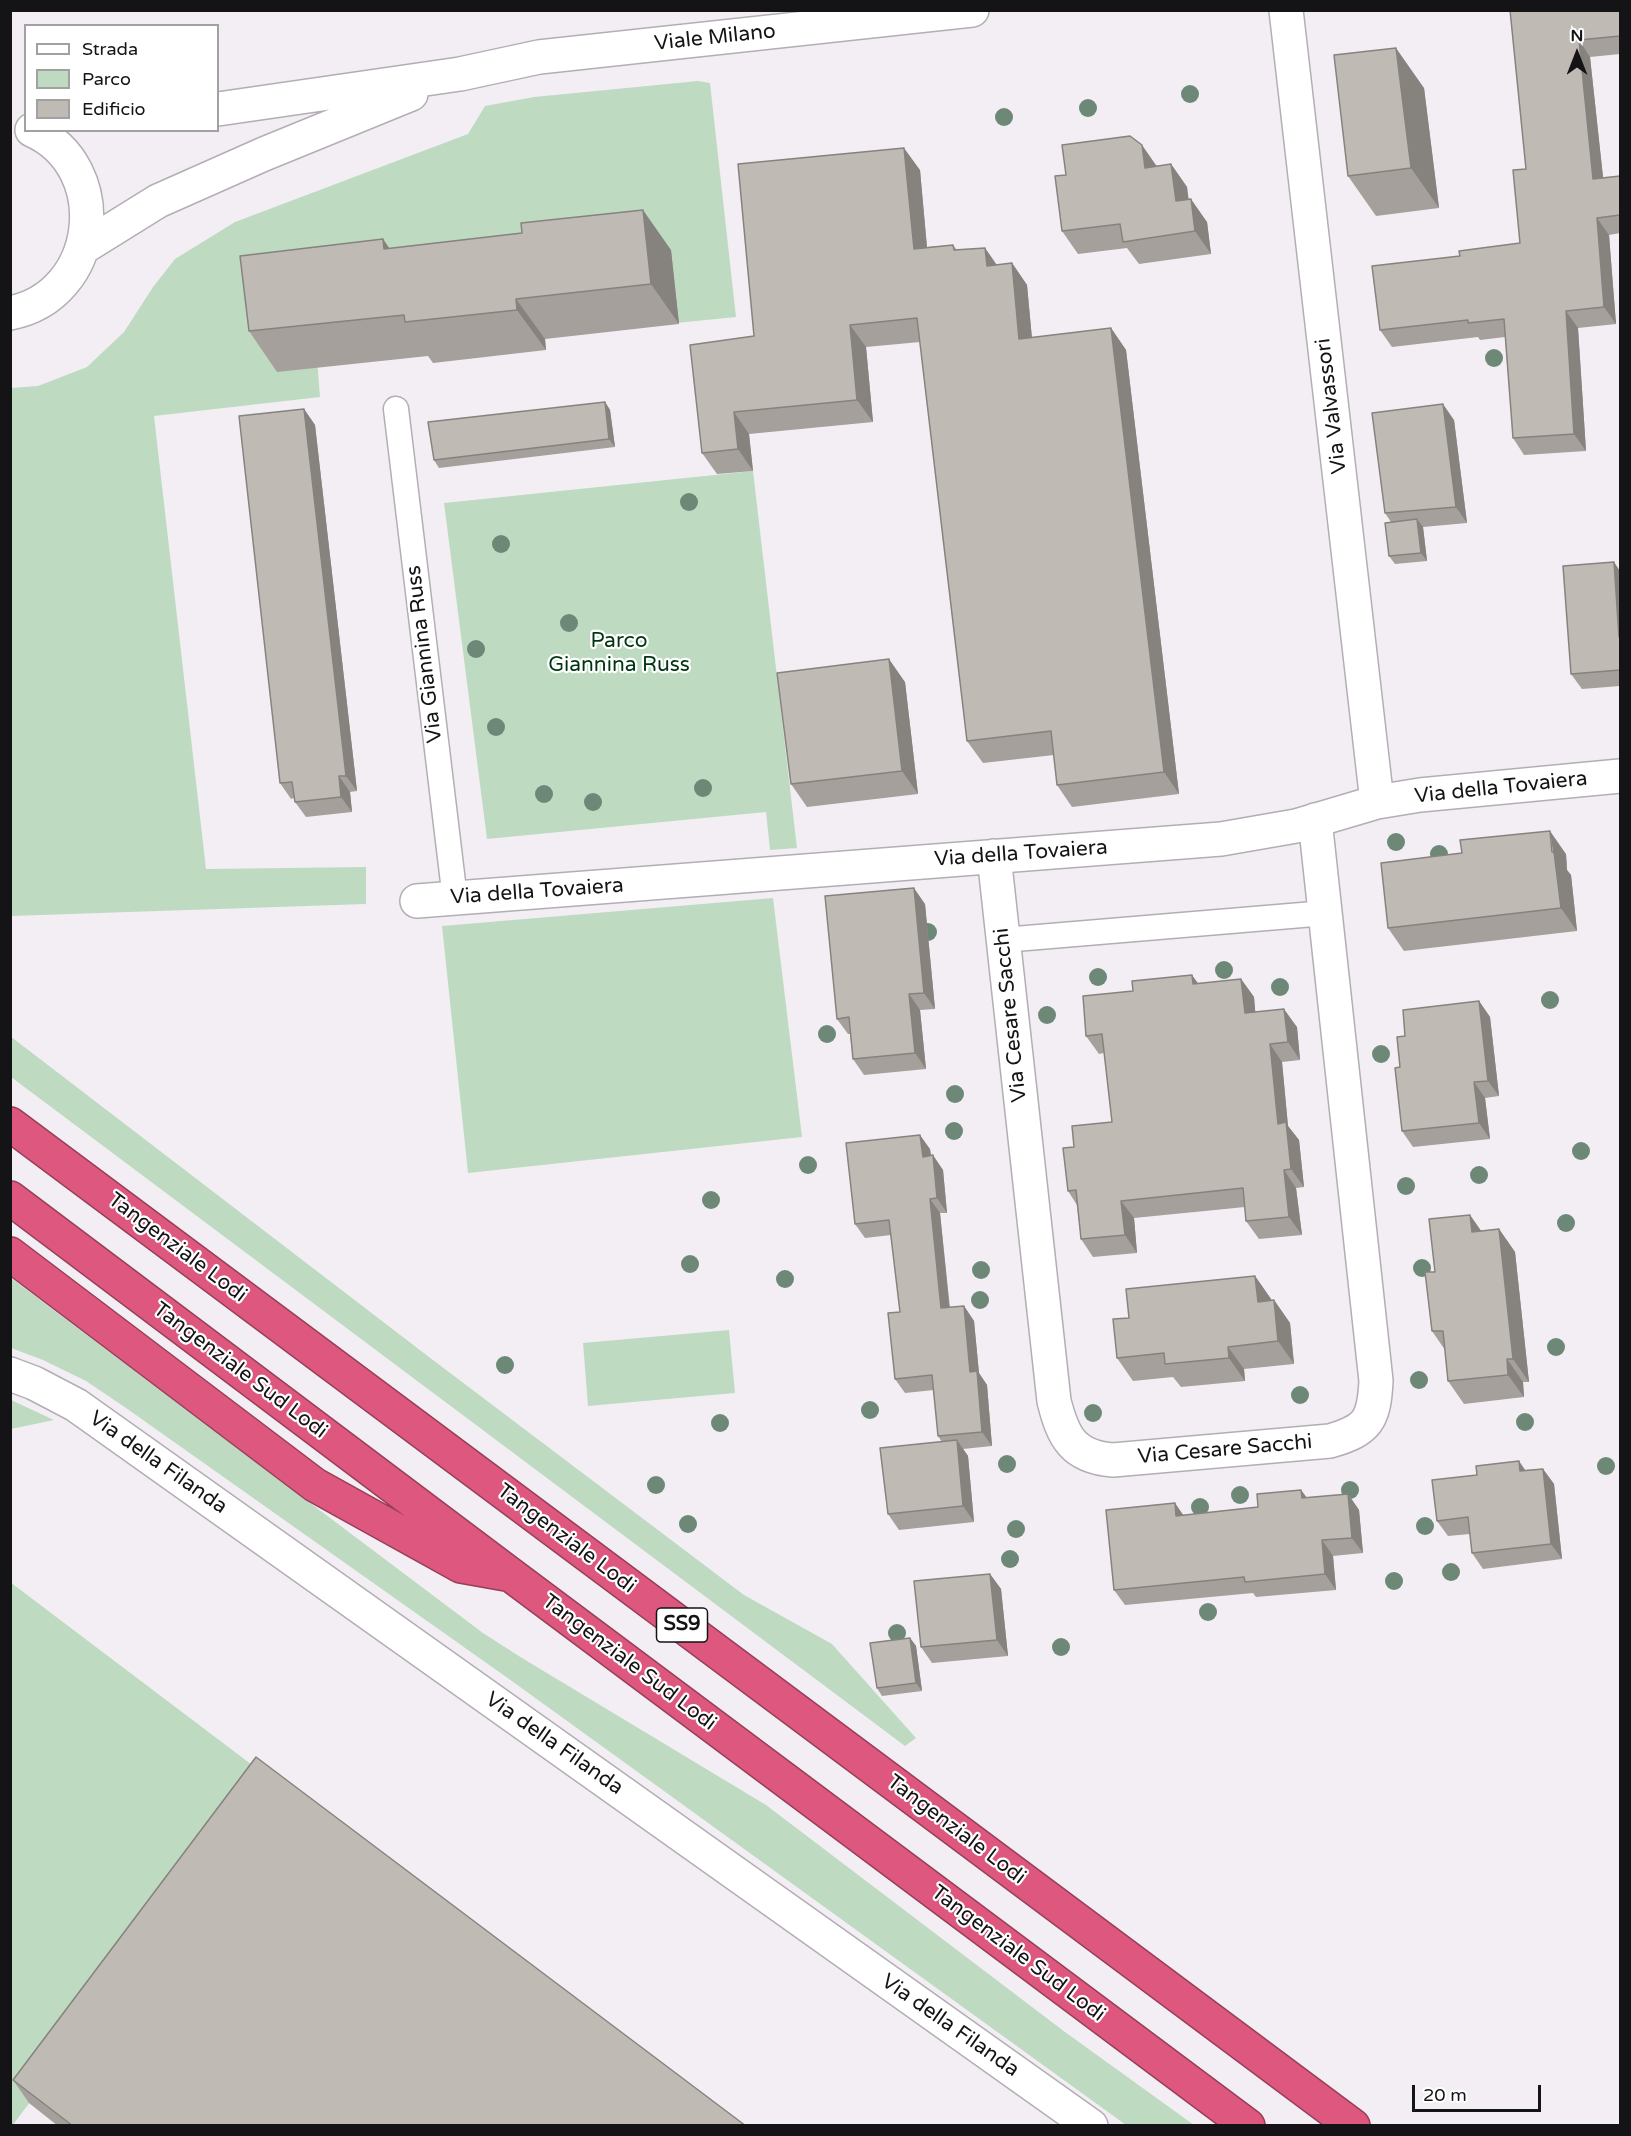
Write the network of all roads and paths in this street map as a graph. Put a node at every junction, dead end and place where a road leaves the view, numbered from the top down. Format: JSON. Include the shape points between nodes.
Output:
{"nodes":[{"id":1,"x":972,"y":10,"type":"edge"},
{"id":2,"x":1286,"y":10,"type":"edge"},
{"id":3,"x":460,"y":74,"type":"junction"},
{"id":4,"x":219,"y":109,"type":"edge"},
{"id":5,"x":41,"y":132,"type":"edge"},
{"id":6,"x":84,"y":246,"type":"junction"},
{"id":7,"x":10,"y":313,"type":"edge"},
{"id":8,"x":396,"y":409,"type":"dead end"},
{"id":9,"x":1620,"y":776,"type":"edge"},
{"id":10,"x":1377,"y":801,"type":"junction"},
{"id":11,"x":1316,"y":820,"type":"junction"},
{"id":12,"x":994,"y":856,"type":"junction"},
{"id":13,"x":455,"y":898,"type":"junction"},
{"id":14,"x":417,"y":902,"type":"dead end"},
{"id":15,"x":1326,"y":913,"type":"junction"},
{"id":16,"x":1003,"y":940,"type":"junction"},
{"id":17,"x":10,"y":1124,"type":"edge"},
{"id":18,"x":10,"y":1198,"type":"edge"},
{"id":19,"x":10,"y":1254,"type":"edge"},
{"id":20,"x":10,"y":1374,"type":"edge"},
{"id":21,"x":511,"y":1575,"type":"junction"},
{"id":22,"x":1091,"y":2126,"type":"edge"},
{"id":23,"x":1248,"y":2126,"type":"edge"},
{"id":24,"x":1353,"y":2126,"type":"edge"}],
"edges":[{"from":1,"to":3,"type":"street","name":"Viale Milano","via":[[539,57]]},
{"from":2,"to":10,"type":"street","name":"Via Valvassori"},
{"from":3,"to":4,"type":"street"},
{"from":3,"to":6,"type":"street","via":[[158,201]]},
{"from":5,"to":6,"type":"street","via":[[65,155],[81,183],[88,215]]},
{"from":6,"to":7,"type":"street","via":[[70,274],[49,296]]},
{"from":8,"to":13,"type":"lane","name":"Via Giannina Russ"},
{"from":9,"to":10,"type":"street","name":"Via della Tovaiera"},
{"from":10,"to":11,"type":"street","name":"Via della Tovaiera"},
{"from":11,"to":12,"type":"street","name":"Via della Tovaiera","via":[[1221,839]]},
{"from":11,"to":15,"type":"street","name":"Via Cesare Sacchi"},
{"from":12,"to":13,"type":"street","name":"Via della Tovaiera"},
{"from":12,"to":16,"type":"street","name":"Via Cesare Sacchi"},
{"from":13,"to":14,"type":"street","name":"Via della Tovaiera"},
{"from":15,"to":16,"type":"lane"},
{"from":15,"to":16,"type":"street","name":"Via Cesare Sacchi","via":[[1376,1381],[1375,1402],[1367,1421],[1353,1434],[1330,1441],[1124,1459],[1094,1459],[1078,1450],[1058,1420]]},
{"from":17,"to":24,"type":"highway","name":"Tangenziale Lodi","number":"SS9"},
{"from":18,"to":21,"type":"highway","name":"Tangenziale Sud Lodi"},
{"from":19,"to":21,"type":"highway","via":[[315,1485],[461,1566]]},
{"from":20,"to":22,"type":"street","name":"Via della Filanda","via":[[76,1405]]},
{"from":21,"to":23,"type":"highway","name":"Tangenziale Sud Lodi"}]}
